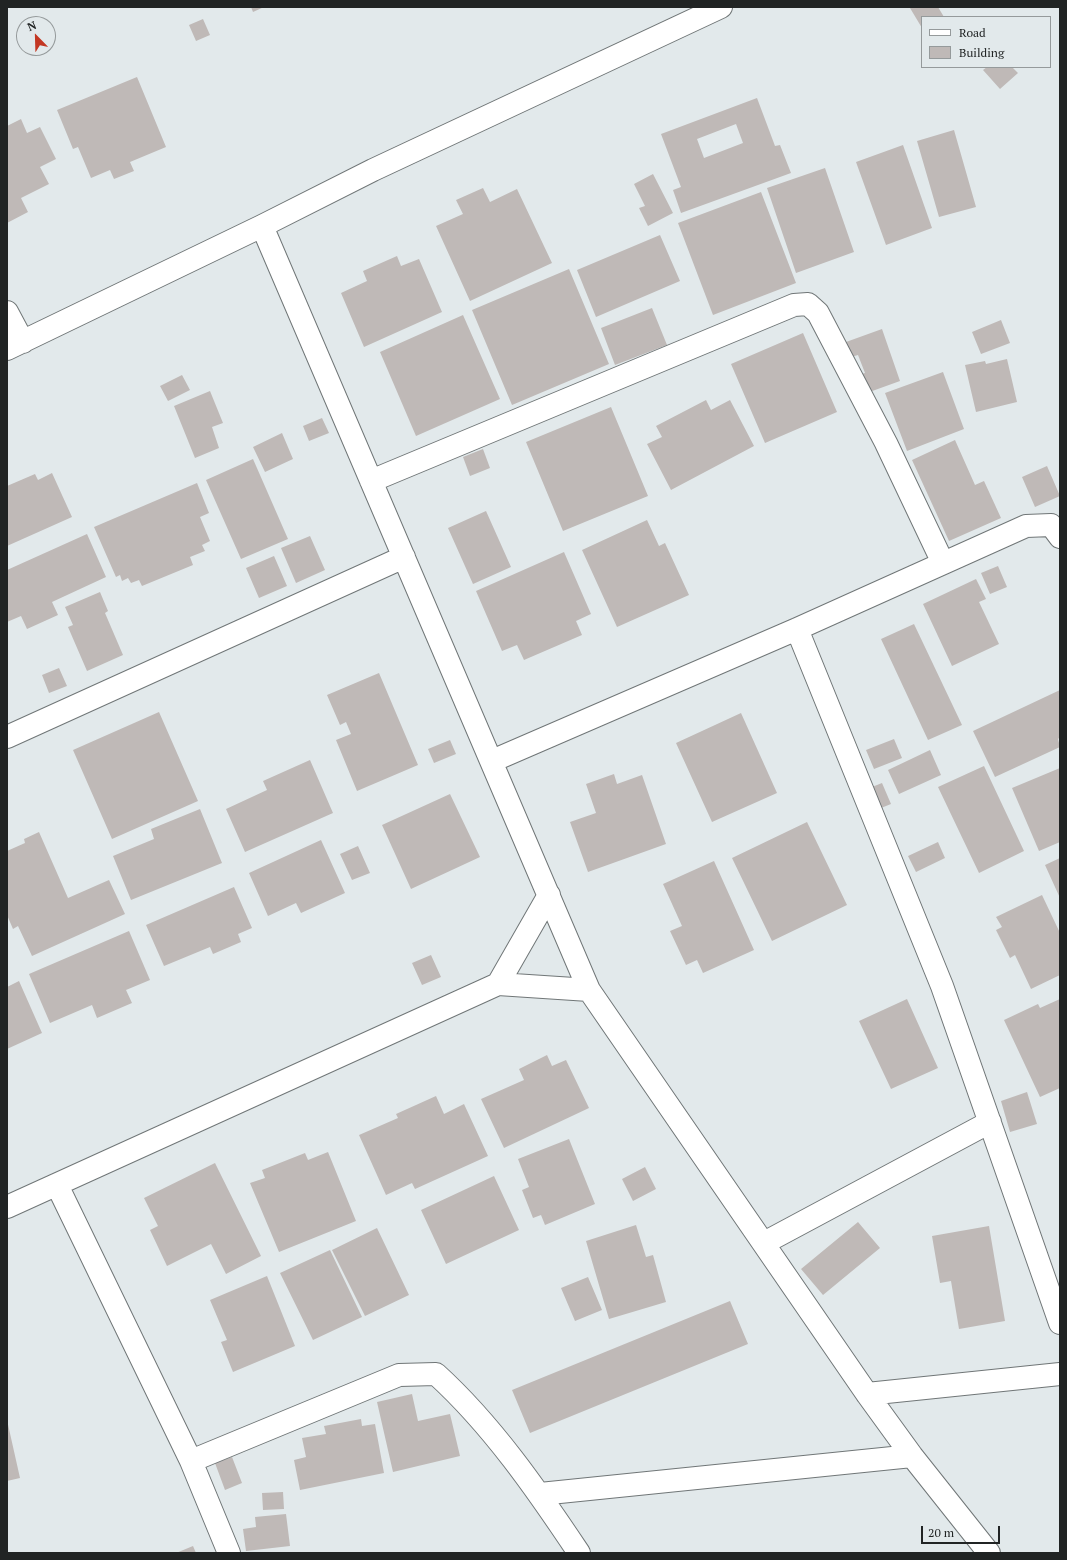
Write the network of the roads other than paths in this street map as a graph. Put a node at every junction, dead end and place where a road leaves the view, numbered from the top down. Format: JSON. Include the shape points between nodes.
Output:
{"nodes":[{"id":1,"x":721,"y":7,"type":"edge"},
{"id":2,"x":262,"y":226,"type":"junction"},
{"id":3,"x":7,"y":312,"type":"edge"},
{"id":4,"x":15,"y":345,"type":"edge"},
{"id":5,"x":371,"y":481,"type":"junction"},
{"id":6,"x":1060,"y":537,"type":"edge"},
{"id":7,"x":404,"y":557,"type":"junction"},
{"id":8,"x":943,"y":563,"type":"junction"},
{"id":9,"x":797,"y":629,"type":"junction"},
{"id":10,"x":7,"y":737,"type":"edge"},
{"id":11,"x":492,"y":761,"type":"junction"},
{"id":12,"x":549,"y":896,"type":"junction"},
{"id":13,"x":498,"y":984,"type":"junction"},
{"id":14,"x":589,"y":990,"type":"junction"},
{"id":15,"x":990,"y":1122,"type":"junction"},
{"id":16,"x":57,"y":1184,"type":"junction"},
{"id":17,"x":7,"y":1207,"type":"edge"},
{"id":18,"x":764,"y":1243,"type":"junction"},
{"id":19,"x":1060,"y":1323,"type":"edge"},
{"id":20,"x":1060,"y":1374,"type":"edge"},
{"id":21,"x":867,"y":1394,"type":"junction"},
{"id":22,"x":912,"y":1456,"type":"junction"},
{"id":23,"x":191,"y":1461,"type":"junction"},
{"id":24,"x":540,"y":1494,"type":"junction"},
{"id":25,"x":229,"y":1553,"type":"edge"},
{"id":26,"x":579,"y":1553,"type":"edge"},
{"id":27,"x":990,"y":1553,"type":"edge"}],
"edges":[{"from":1,"to":2,"type":"street","via":[[373,170]]},
{"from":2,"to":4,"type":"street"},
{"from":2,"to":5,"type":"street"},
{"from":3,"to":4,"type":"street"},
{"from":5,"to":7,"type":"street"},
{"from":5,"to":8,"type":"street","via":[[794,305],[808,304],[818,313],[886,443]]},
{"from":6,"to":8,"type":"street","via":[[1051,525],[1026,526]]},
{"from":7,"to":10,"type":"street"},
{"from":7,"to":11,"type":"street"},
{"from":8,"to":9,"type":"street"},
{"from":9,"to":11,"type":"street"},
{"from":9,"to":15,"type":"street","via":[[942,986]]},
{"from":11,"to":12,"type":"street"},
{"from":12,"to":13,"type":"street"},
{"from":12,"to":14,"type":"street"},
{"from":13,"to":14,"type":"street"},
{"from":13,"to":16,"type":"street"},
{"from":14,"to":18,"type":"street"},
{"from":15,"to":18,"type":"street"},
{"from":15,"to":19,"type":"street"},
{"from":16,"to":17,"type":"street"},
{"from":16,"to":23,"type":"street"},
{"from":18,"to":21,"type":"street"},
{"from":20,"to":21,"type":"street"},
{"from":21,"to":22,"type":"street"},
{"from":22,"to":24,"type":"street"},
{"from":22,"to":27,"type":"street"},
{"from":23,"to":24,"type":"street","via":[[399,1375],[436,1374],[460,1396]]},
{"from":23,"to":25,"type":"street"},
{"from":24,"to":26,"type":"street"}]}
